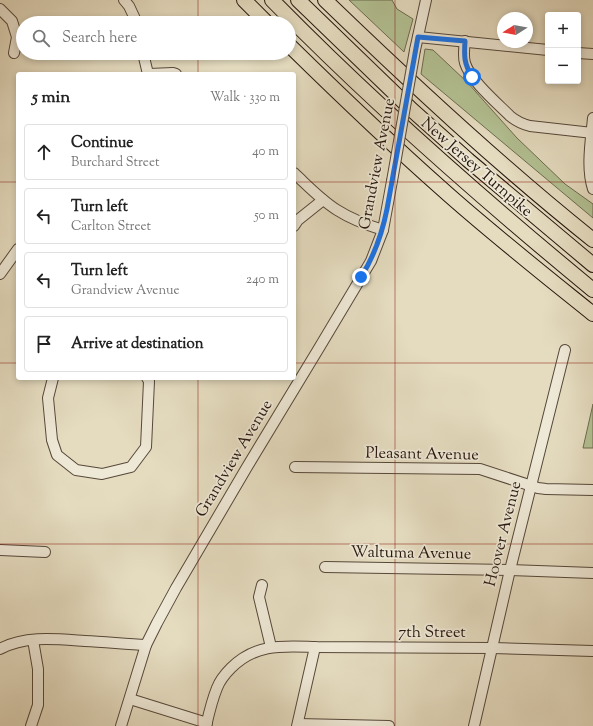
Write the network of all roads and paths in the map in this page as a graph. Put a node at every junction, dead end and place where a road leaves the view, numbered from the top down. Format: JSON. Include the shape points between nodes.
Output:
{"nodes":[{"id":1,"x":124,"y":0,"type":"edge"},
{"id":2,"x":244,"y":0,"type":"edge"},
{"id":3,"x":272,"y":0,"type":"edge"},
{"id":4,"x":298,"y":0,"type":"edge"},
{"id":5,"x":325,"y":0,"type":"edge"},
{"id":6,"x":426,"y":0,"type":"edge"},
{"id":7,"x":0,"y":9,"type":"edge"},
{"id":8,"x":134,"y":16,"type":"edge"},
{"id":9,"x":260,"y":16,"type":"edge"},
{"id":10,"x":287,"y":16,"type":"edge"},
{"id":11,"x":296,"y":25,"type":"edge"},
{"id":12,"x":16,"y":34,"type":"edge"},
{"id":13,"x":418,"y":37,"type":"junction"},
{"id":14,"x":465,"y":41,"type":"junction"},
{"id":15,"x":16,"y":43,"type":"edge"},
{"id":16,"x":545,"y":50,"type":"edge"},
{"id":17,"x":296,"y":52,"type":"edge"},
{"id":18,"x":581,"y":53,"type":"edge"},
{"id":19,"x":14,"y":54,"type":"dead end"},
{"id":20,"x":593,"y":54,"type":"edge"},
{"id":21,"x":146,"y":60,"type":"edge"},
{"id":22,"x":149,"y":72,"type":"edge"},
{"id":23,"x":593,"y":118,"type":"edge"},
{"id":24,"x":592,"y":133,"type":"edge"},
{"id":25,"x":296,"y":175,"type":"edge"},
{"id":26,"x":593,"y":189,"type":"edge"},
{"id":27,"x":323,"y":200,"type":"junction"},
{"id":28,"x":296,"y":223,"type":"edge"},
{"id":29,"x":382,"y":230,"type":"junction"},
{"id":30,"x":593,"y":240,"type":"edge"},
{"id":31,"x":16,"y":252,"type":"edge"},
{"id":32,"x":593,"y":265,"type":"edge"},
{"id":33,"x":0,"y":274,"type":"edge"},
{"id":34,"x":593,"y":290,"type":"edge"},
{"id":35,"x":593,"y":314,"type":"edge"},
{"id":36,"x":565,"y":350,"type":"dead end"},
{"id":37,"x":52,"y":380,"type":"edge"},
{"id":38,"x":149,"y":380,"type":"edge"},
{"id":39,"x":295,"y":467,"type":"dead end"},
{"id":40,"x":531,"y":486,"type":"junction"},
{"id":41,"x":593,"y":490,"type":"edge"},
{"id":42,"x":0,"y":550,"type":"edge"},
{"id":43,"x":45,"y":552,"type":"dead end"},
{"id":44,"x":325,"y":568,"type":"dead end"},
{"id":45,"x":510,"y":570,"type":"junction"},
{"id":46,"x":593,"y":573,"type":"edge"},
{"id":47,"x":262,"y":585,"type":"dead end"},
{"id":48,"x":33,"y":640,"type":"junction"},
{"id":49,"x":146,"y":645,"type":"junction"},
{"id":50,"x":1,"y":647,"type":"edge"},
{"id":51,"x":271,"y":647,"type":"junction"},
{"id":52,"x":315,"y":647,"type":"junction"},
{"id":53,"x":492,"y":648,"type":"junction"},
{"id":54,"x":593,"y":651,"type":"edge"},
{"id":55,"x":130,"y":699,"type":"junction"},
{"id":56,"x":206,"y":725,"type":"edge"},
{"id":57,"x":297,"y":725,"type":"edge"},
{"id":58,"x":31,"y":726,"type":"edge"},
{"id":59,"x":121,"y":726,"type":"edge"},
{"id":60,"x":389,"y":726,"type":"edge"},
{"id":61,"x":474,"y":726,"type":"edge"}],
"edges":[{"from":1,"to":8,"type":"street"},
{"from":2,"to":9,"type":"highway"},
{"from":3,"to":10,"type":"highway","name":"New Jersey Turnpike"},
{"from":4,"to":32,"type":"highway","name":"New Jersey Turnpike","via":[[424,120],[514,200]]},
{"from":5,"to":30,"type":"highway","name":"New Jersey Turnpike","via":[[481,146]]},
{"from":6,"to":13,"type":"street","name":"Grandview Avenue"},
{"from":7,"to":12,"type":"street","via":[[12,21]]},
{"from":11,"to":34,"type":"highway","name":"New Jersey Turnpike","via":[[400,125]]},
{"from":13,"to":14,"type":"street"},
{"from":13,"to":29,"type":"street","name":"Grandview Avenue","bridge":true},
{"from":14,"to":16,"type":"street"},
{"from":14,"to":24,"type":"street","via":[[465,62],[472,77],[516,121],[523,125]]},
{"from":15,"to":19,"type":"street"},
{"from":17,"to":35,"type":"highway","via":[[442,189]]},
{"from":18,"to":20,"type":"street"},
{"from":21,"to":22,"type":"street"},
{"from":23,"to":24,"type":"street"},
{"from":24,"to":26,"type":"street","via":[[589,169]]},
{"from":25,"to":27,"type":"street"},
{"from":27,"to":28,"type":"street"},
{"from":27,"to":29,"type":"street","via":[[355,220]]},
{"from":29,"to":49,"type":"street","name":"Grandview Avenue","via":[[366,269],[176,588]]},
{"from":31,"to":33,"type":"street"},
{"from":36,"to":40,"type":"street","name":"Hoover Avenue"},
{"from":37,"to":38,"type":"street","via":[[48,398],[52,440],[57,455],[76,470],[102,474],[131,468],[146,447]]},
{"from":39,"to":40,"type":"street","name":"Pleasant Avenue","via":[[480,469]]},
{"from":40,"to":41,"type":"street","name":"Pleasant Avenue","via":[[546,489]]},
{"from":40,"to":45,"type":"street","name":"Hoover Avenue"},
{"from":42,"to":43,"type":"street"},
{"from":44,"to":45,"type":"street","name":"Waltuma Avenue"},
{"from":45,"to":46,"type":"street","name":"Waltuma Avenue"},
{"from":45,"to":53,"type":"street","name":"Hoover Avenue"},
{"from":47,"to":51,"type":"street","via":[[259,597]]},
{"from":48,"to":49,"type":"street"},
{"from":48,"to":50,"type":"street"},
{"from":48,"to":58,"type":"street","via":[[38,669],[38,705]]},
{"from":49,"to":55,"type":"street","name":"Grandview Avenue"},
{"from":51,"to":52,"type":"street","name":"7th Street"},
{"from":51,"to":56,"type":"street","name":"7th Street","via":[[252,652],[238,661],[226,674],[218,686]]},
{"from":52,"to":53,"type":"street","name":"7th Street"},
{"from":52,"to":57,"type":"street"},
{"from":53,"to":54,"type":"street","name":"7th Street"},
{"from":53,"to":61,"type":"street","name":"Hoover Avenue"},
{"from":55,"to":56,"type":"street"},
{"from":55,"to":59,"type":"street","name":"Grandview Avenue"},
{"from":57,"to":60,"type":"street"}]}
